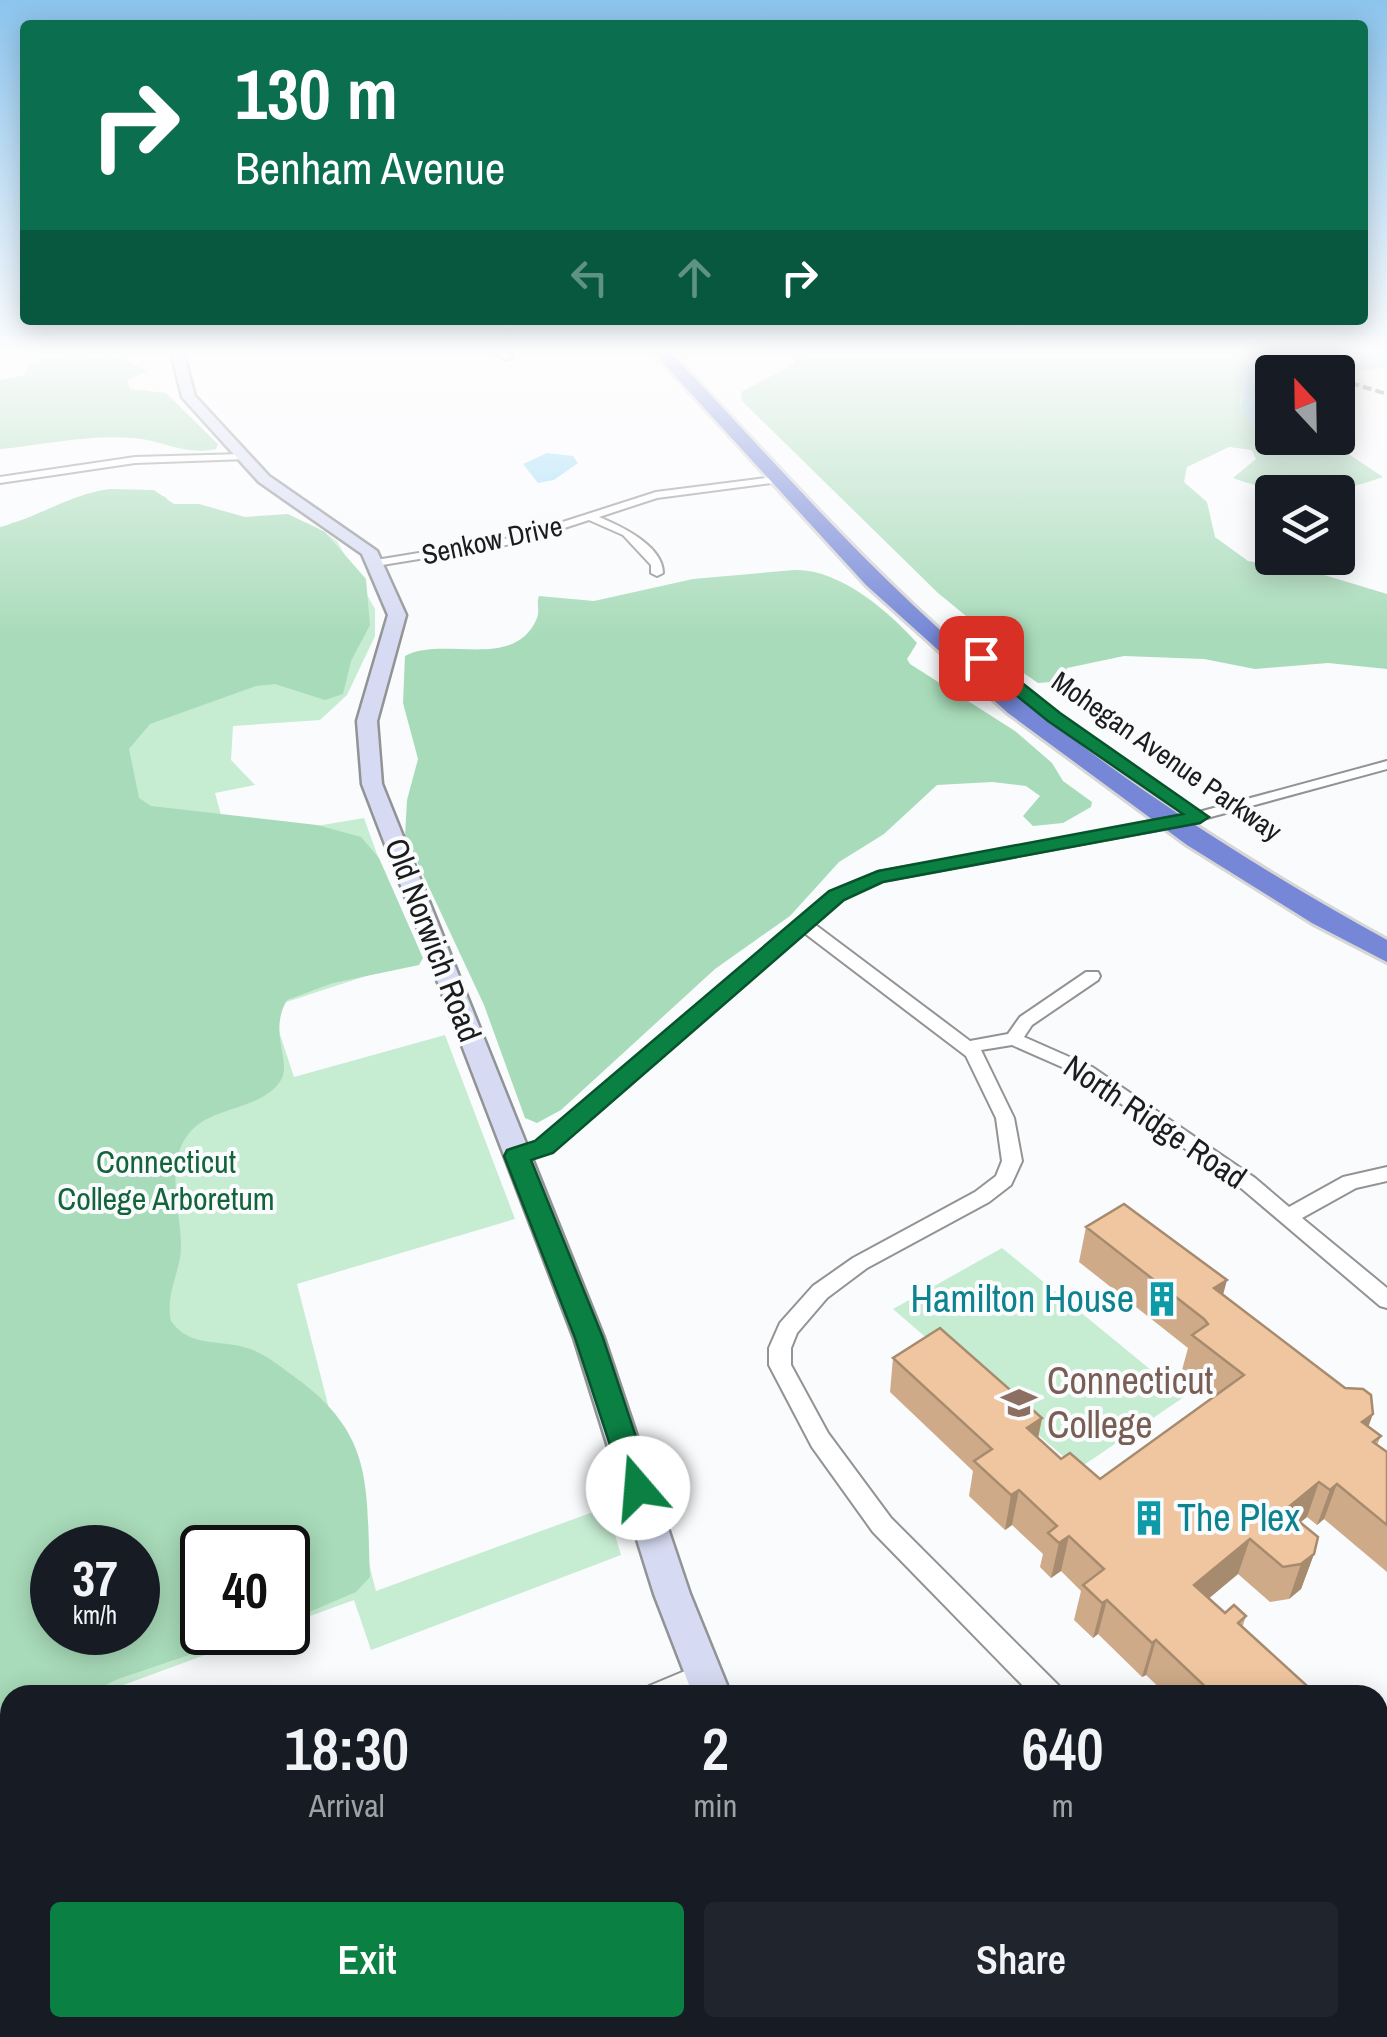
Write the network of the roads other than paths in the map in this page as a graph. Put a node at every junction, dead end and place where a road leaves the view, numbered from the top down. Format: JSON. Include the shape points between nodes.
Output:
{"nodes":[{"id":1,"x":234,"y":447,"type":"edge"},
{"id":2,"x":751,"y":447,"type":"edge"},
{"id":3,"x":768,"y":447,"type":"edge"},
{"id":4,"x":243,"y":457,"type":"junction"},
{"id":5,"x":0,"y":480,"type":"edge"},
{"id":6,"x":782,"y":480,"type":"junction"},
{"id":7,"x":590,"y":518,"type":"junction"},
{"id":8,"x":376,"y":562,"type":"junction"},
{"id":9,"x":658,"y":573,"type":"dead end"},
{"id":10,"x":1387,"y":765,"type":"edge"},
{"id":11,"x":1200,"y":817,"type":"junction"},
{"id":12,"x":1174,"y":823,"type":"junction"},
{"id":13,"x":805,"y":925,"type":"junction"},
{"id":14,"x":1387,"y":933,"type":"edge"},
{"id":15,"x":1387,"y":953,"type":"edge"},
{"id":16,"x":1092,"y":976,"type":"dead end"},
{"id":17,"x":1014,"y":1039,"type":"junction"},
{"id":18,"x":967,"y":1047,"type":"junction"},
{"id":19,"x":516,"y":1156,"type":"junction"},
{"id":20,"x":1387,"y":1174,"type":"edge"},
{"id":21,"x":1289,"y":1216,"type":"junction"},
{"id":22,"x":1387,"y":1300,"type":"edge"},
{"id":23,"x":708,"y":1685,"type":"edge"},
{"id":24,"x":1040,"y":1685,"type":"edge"}],
"edges":[{"from":1,"to":4,"type":"street","name":"Old Norwich Road"},
{"from":2,"to":6,"type":"highway","name":"Mohegan Avenue Parkway"},
{"from":3,"to":11,"type":"highway","name":"Mohegan Avenue Parkway","via":[[957,639],[1054,717]]},
{"from":4,"to":5,"type":"street","via":[[135,460]]},
{"from":4,"to":8,"type":"street","name":"Old Norwich Road","via":[[288,497],[361,542]]},
{"from":6,"to":7,"type":"street","name":"Senkow Drive","via":[[656,494]]},
{"from":6,"to":12,"type":"highway","name":"Mohegan Avenue Parkway","via":[[904,608],[986,682]]},
{"from":7,"to":8,"type":"street","name":"Senkow Drive","via":[[518,540]]},
{"from":7,"to":9,"type":"street","via":[[636,541],[658,564]]},
{"from":8,"to":19,"type":"street","name":"Old Norwich Road","via":[[398,615],[367,721],[372,784]]},
{"from":10,"to":11,"type":"street"},
{"from":11,"to":12,"type":"street"},
{"from":11,"to":14,"type":"highway","name":"Mohegan Avenue Parkway"},
{"from":12,"to":13,"type":"street","via":[[878,877],[836,895]]},
{"from":12,"to":15,"type":"highway","name":"Mohegan Avenue Parkway"},
{"from":13,"to":18,"type":"street"},
{"from":13,"to":19,"type":"street","via":[[544,1147]]},
{"from":16,"to":17,"type":"street","via":[[1026,1020]]},
{"from":17,"to":18,"type":"street"},
{"from":17,"to":21,"type":"street","name":"North Ridge Road","via":[[1116,1090]]},
{"from":18,"to":24,"type":"street","via":[[1005,1118],[1012,1151],[1008,1174],[982,1197],[837,1278],[794,1320],[780,1348],[780,1366],[804,1415],[894,1539]]},
{"from":19,"to":23,"type":"street","name":"Old Norwich Road","via":[[589,1338]]},
{"from":20,"to":21,"type":"street","via":[[1350,1182]]},
{"from":21,"to":22,"type":"street","name":"North Ridge Road"}]}
